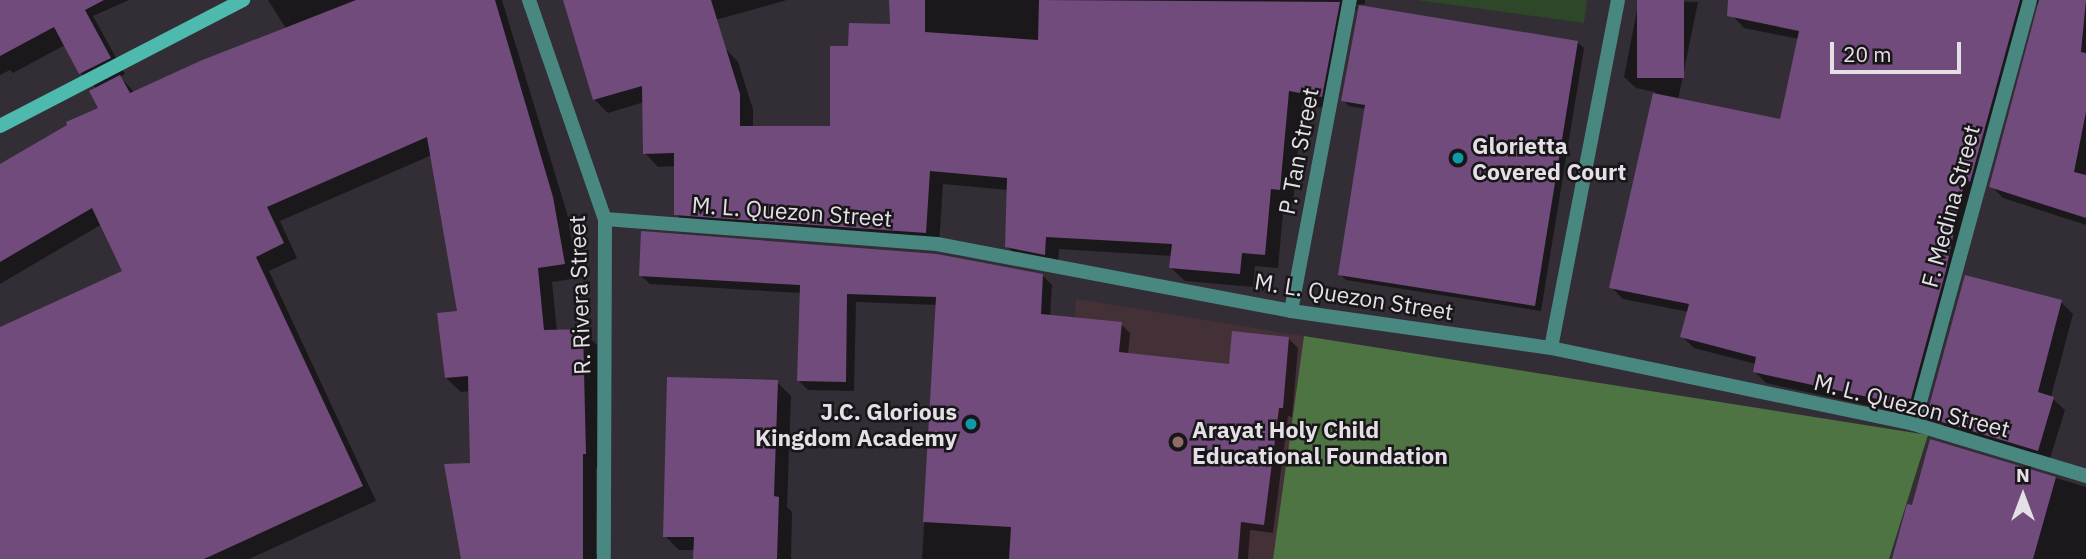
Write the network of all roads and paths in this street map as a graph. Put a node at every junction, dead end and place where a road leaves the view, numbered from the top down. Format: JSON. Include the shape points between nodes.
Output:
{"nodes":[{"id":1,"x":243,"y":0,"type":"edge"},
{"id":2,"x":529,"y":0,"type":"edge"},
{"id":3,"x":1350,"y":0,"type":"edge"},
{"id":4,"x":1618,"y":0,"type":"edge"},
{"id":5,"x":2030,"y":0,"type":"edge"},
{"id":6,"x":0,"y":126,"type":"edge"},
{"id":7,"x":605,"y":219,"type":"junction"},
{"id":8,"x":1291,"y":311,"type":"junction"},
{"id":9,"x":1551,"y":348,"type":"junction"},
{"id":10,"x":1914,"y":424,"type":"junction"},
{"id":11,"x":2086,"y":476,"type":"edge"},
{"id":12,"x":604,"y":559,"type":"edge"}],
"edges":[{"from":1,"to":6,"type":"main road"},
{"from":2,"to":7,"type":"street","name":"R. Rivera Street"},
{"from":3,"to":8,"type":"street","name":"P. Tan Street"},
{"from":4,"to":9,"type":"street"},
{"from":5,"to":10,"type":"street","name":"F. Medina Street"},
{"from":7,"to":8,"type":"street","name":"M. L. Quezon Street","via":[[937,244]]},
{"from":7,"to":12,"type":"street","name":"R. Rivera Street"},
{"from":8,"to":9,"type":"street","name":"M. L. Quezon Street"},
{"from":9,"to":10,"type":"street","name":"M. L. Quezon Street"},
{"from":10,"to":11,"type":"street","name":"M. L. Quezon Street"}]}
